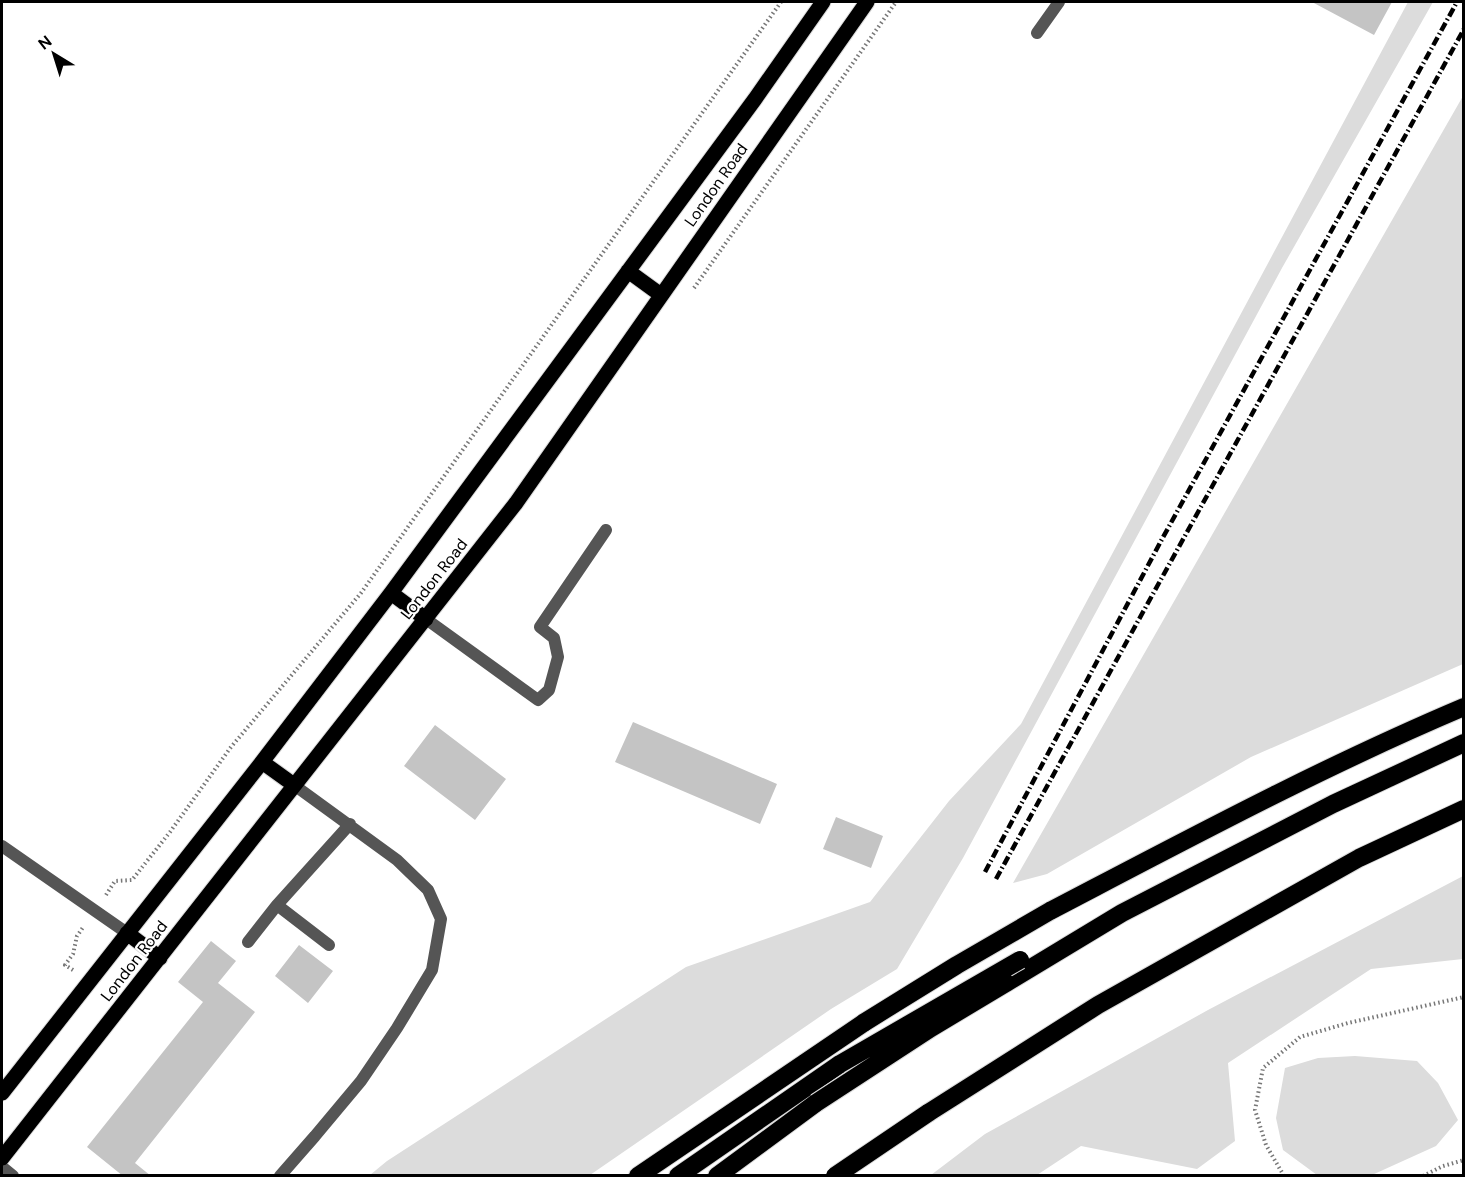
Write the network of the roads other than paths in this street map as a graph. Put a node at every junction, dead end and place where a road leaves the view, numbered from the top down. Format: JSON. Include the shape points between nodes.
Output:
{"nodes":[{"id":1,"x":823,"y":2,"type":"edge"},
{"id":2,"x":867,"y":2,"type":"edge"},
{"id":3,"x":1059,"y":2,"type":"edge"},
{"id":4,"x":1037,"y":33,"type":"dead end"},
{"id":5,"x":628,"y":271,"type":"junction"},
{"id":6,"x":661,"y":295,"type":"junction"},
{"id":7,"x":606,"y":530,"type":"dead end"},
{"id":8,"x":391,"y":593,"type":"junction"},
{"id":9,"x":426,"y":619,"type":"junction"},
{"id":10,"x":1464,"y":707,"type":"edge"},
{"id":11,"x":1464,"y":743,"type":"edge"},
{"id":12,"x":262,"y":762,"type":"junction"},
{"id":13,"x":294,"y":785,"type":"junction"},
{"id":14,"x":1464,"y":809,"type":"edge"},
{"id":15,"x":350,"y":824,"type":"junction"},
{"id":16,"x":2,"y":846,"type":"edge"},
{"id":17,"x":277,"y":905,"type":"junction"},
{"id":18,"x":1122,"y":913,"type":"junction"},
{"id":19,"x":127,"y":933,"type":"junction"},
{"id":20,"x":248,"y":942,"type":"dead end"},
{"id":21,"x":329,"y":945,"type":"dead end"},
{"id":22,"x":159,"y":957,"type":"junction"},
{"id":23,"x":2,"y":1093,"type":"edge"},
{"id":24,"x":2,"y":1158,"type":"edge"},
{"id":25,"x":2,"y":1167,"type":"edge"},
{"id":26,"x":13,"y":1176,"type":"edge"},
{"id":27,"x":280,"y":1176,"type":"edge"},
{"id":28,"x":638,"y":1176,"type":"edge"},
{"id":29,"x":678,"y":1176,"type":"edge"},
{"id":30,"x":717,"y":1176,"type":"edge"},
{"id":31,"x":835,"y":1176,"type":"edge"}],
"edges":[{"from":1,"to":5,"type":"main road","name":"London Road"},
{"from":2,"to":6,"type":"main road","name":"London Road"},
{"from":3,"to":4,"type":"lane"},
{"from":5,"to":6,"type":"main road"},
{"from":5,"to":8,"type":"main road","name":"London Road"},
{"from":6,"to":9,"type":"main road","name":"London Road","via":[[516,503]]},
{"from":7,"to":9,"type":"lane","via":[[540,627],[554,638],[558,657],[549,690],[538,700]]},
{"from":8,"to":9,"type":"main road"},
{"from":8,"to":12,"type":"main road","name":"London Road"},
{"from":9,"to":13,"type":"main road","name":"London Road"},
{"from":10,"to":28,"type":"highway","bridge":true,"via":[[1311,776],[1050,910],[865,1022]]},
{"from":11,"to":18,"type":"highway","via":[[1333,804]]},
{"from":12,"to":13,"type":"main road"},
{"from":12,"to":19,"type":"main road","name":"London Road"},
{"from":13,"to":15,"type":"lane"},
{"from":13,"to":22,"type":"main road","name":"London Road"},
{"from":14,"to":31,"type":"highway","bridge":true,"via":[[1359,858],[1109,999]]},
{"from":15,"to":17,"type":"lane"},
{"from":15,"to":27,"type":"lane","via":[[428,890],[441,919],[432,970],[361,1081]]},
{"from":16,"to":19,"type":"lane"},
{"from":17,"to":20,"type":"lane"},
{"from":17,"to":21,"type":"lane"},
{"from":18,"to":29,"type":"highway","bridge":true,"via":[[1020,960],[840,1064]]},
{"from":18,"to":30,"type":"highway","bridge":true,"via":[[931,1028]]},
{"from":19,"to":22,"type":"main road"},
{"from":19,"to":23,"type":"main road","name":"London Road"},
{"from":22,"to":24,"type":"main road","name":"London Road"},
{"from":25,"to":26,"type":"lane"}]}
